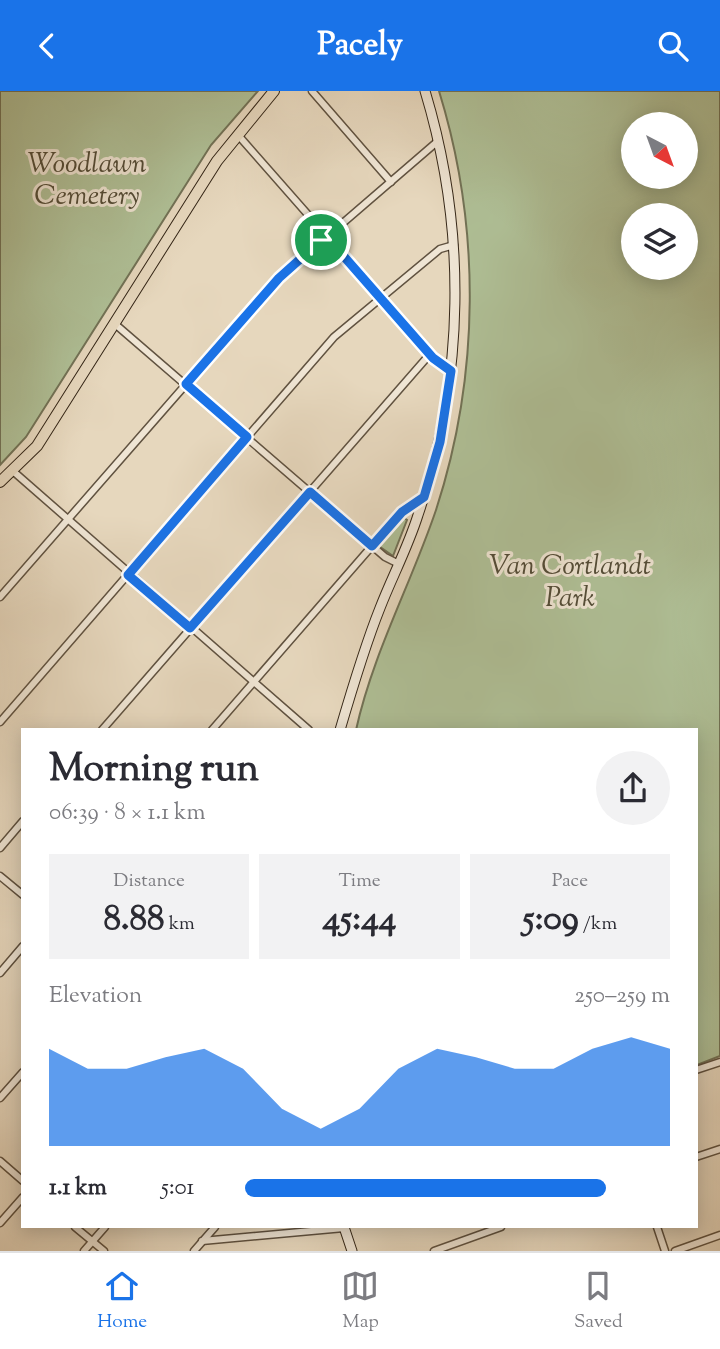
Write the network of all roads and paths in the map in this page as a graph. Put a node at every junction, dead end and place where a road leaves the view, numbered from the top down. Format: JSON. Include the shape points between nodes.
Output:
{"nodes":[{"id":1,"x":274,"y":91,"type":"edge"},
{"id":2,"x":312,"y":91,"type":"edge"},
{"id":3,"x":425,"y":91,"type":"edge"},
{"id":4,"x":238,"y":135,"type":"junction"},
{"id":5,"x":438,"y":141,"type":"junction"},
{"id":6,"x":391,"y":182,"type":"junction"},
{"id":7,"x":326,"y":236,"type":"junction"},
{"id":8,"x":454,"y":245,"type":"junction"},
{"id":9,"x":382,"y":299,"type":"junction"},
{"id":10,"x":115,"y":324,"type":"junction"},
{"id":11,"x":430,"y":354,"type":"junction"},
{"id":12,"x":451,"y":371,"type":"junction"},
{"id":13,"x":186,"y":384,"type":"junction"},
{"id":14,"x":247,"y":437,"type":"junction"},
{"id":15,"x":14,"y":472,"type":"junction"},
{"id":16,"x":0,"y":482,"type":"edge"},
{"id":17,"x":310,"y":492,"type":"junction"},
{"id":18,"x":424,"y":497,"type":"junction"},
{"id":19,"x":66,"y":521,"type":"junction"},
{"id":20,"x":372,"y":546,"type":"junction"},
{"id":21,"x":399,"y":564,"type":"junction"},
{"id":22,"x":128,"y":575,"type":"junction"},
{"id":23,"x":0,"y":597,"type":"edge"},
{"id":24,"x":190,"y":628,"type":"junction"},
{"id":25,"x":254,"y":682,"type":"junction"},
{"id":26,"x":0,"y":722,"type":"edge"},
{"id":27,"x":104,"y":728,"type":"edge"},
{"id":28,"x":214,"y":728,"type":"edge"},
{"id":29,"x":307,"y":728,"type":"edge"},
{"id":30,"x":341,"y":728,"type":"edge"},
{"id":31,"x":21,"y":823,"type":"edge"},
{"id":32,"x":0,"y":848,"type":"edge"},
{"id":33,"x":0,"y":876,"type":"edge"},
{"id":34,"x":21,"y":893,"type":"edge"},
{"id":35,"x":21,"y":948,"type":"edge"},
{"id":36,"x":0,"y":972,"type":"edge"},
{"id":37,"x":720,"y":1062,"type":"edge"},
{"id":38,"x":698,"y":1069,"type":"edge"},
{"id":39,"x":21,"y":1074,"type":"edge"},
{"id":40,"x":0,"y":1098,"type":"edge"},
{"id":41,"x":720,"y":1149,"type":"edge"},
{"id":42,"x":698,"y":1156,"type":"edge"},
{"id":43,"x":0,"y":1161,"type":"edge"},
{"id":44,"x":21,"y":1179,"type":"edge"},
{"id":45,"x":21,"y":1199,"type":"edge"},
{"id":46,"x":0,"y":1223,"type":"edge"},
{"id":47,"x":76,"y":1228,"type":"edge"},
{"id":48,"x":105,"y":1228,"type":"edge"},
{"id":49,"x":214,"y":1228,"type":"edge"},
{"id":50,"x":344,"y":1228,"type":"edge"},
{"id":51,"x":498,"y":1228,"type":"edge"},
{"id":52,"x":657,"y":1228,"type":"edge"},
{"id":53,"x":720,"y":1235,"type":"edge"},
{"id":54,"x":93,"y":1241,"type":"junction"},
{"id":55,"x":202,"y":1241,"type":"junction"},
{"id":56,"x":84,"y":1251,"type":"edge"},
{"id":57,"x":104,"y":1251,"type":"edge"},
{"id":58,"x":194,"y":1251,"type":"edge"},
{"id":59,"x":352,"y":1251,"type":"edge"},
{"id":60,"x":434,"y":1251,"type":"edge"},
{"id":61,"x":665,"y":1251,"type":"edge"},
{"id":62,"x":675,"y":1251,"type":"edge"}],
"edges":[{"from":1,"to":4,"type":"main road"},
{"from":2,"to":6,"type":"street"},
{"from":3,"to":5,"type":"street"},
{"from":4,"to":7,"type":"street"},
{"from":4,"to":10,"type":"main road"},
{"from":5,"to":6,"type":"street"},
{"from":5,"to":8,"type":"street"},
{"from":6,"to":7,"type":"street"},
{"from":7,"to":9,"type":"street"},
{"from":7,"to":13,"type":"street","via":[[279,278]]},
{"from":8,"to":9,"type":"street","via":[[440,249]]},
{"from":8,"to":12,"type":"street"},
{"from":9,"to":11,"type":"street"},
{"from":9,"to":14,"type":"street","via":[[334,337]]},
{"from":10,"to":13,"type":"street"},
{"from":10,"to":15,"type":"main road","via":[[37,446]]},
{"from":11,"to":12,"type":"street"},
{"from":11,"to":17,"type":"street"},
{"from":12,"to":18,"type":"street","via":[[440,442]]},
{"from":13,"to":14,"type":"street"},
{"from":13,"to":19,"type":"street"},
{"from":14,"to":17,"type":"street"},
{"from":14,"to":22,"type":"street"},
{"from":15,"to":16,"type":"main road"},
{"from":15,"to":19,"type":"street"},
{"from":17,"to":20,"type":"street"},
{"from":17,"to":24,"type":"street"},
{"from":18,"to":20,"type":"street","via":[[402,512]]},
{"from":18,"to":21,"type":"street"},
{"from":19,"to":22,"type":"street"},
{"from":19,"to":23,"type":"street"},
{"from":20,"to":21,"type":"street"},
{"from":20,"to":25,"type":"street"},
{"from":21,"to":30,"type":"street"},
{"from":22,"to":24,"type":"street"},
{"from":22,"to":26,"type":"street"},
{"from":24,"to":25,"type":"street"},
{"from":24,"to":27,"type":"street"},
{"from":25,"to":28,"type":"street"},
{"from":25,"to":29,"type":"street"},
{"from":31,"to":32,"type":"street"},
{"from":33,"to":34,"type":"street"},
{"from":35,"to":36,"type":"street"},
{"from":37,"to":38,"type":"street"},
{"from":39,"to":40,"type":"street"},
{"from":41,"to":42,"type":"street"},
{"from":43,"to":44,"type":"street"},
{"from":45,"to":46,"type":"street"},
{"from":47,"to":54,"type":"street"},
{"from":48,"to":54,"type":"street"},
{"from":49,"to":55,"type":"street"},
{"from":50,"to":55,"type":"street"},
{"from":50,"to":59,"type":"street"},
{"from":51,"to":60,"type":"street"},
{"from":52,"to":61,"type":"street"},
{"from":53,"to":62,"type":"street"},
{"from":54,"to":56,"type":"street"},
{"from":54,"to":57,"type":"street"},
{"from":55,"to":58,"type":"street"}]}
